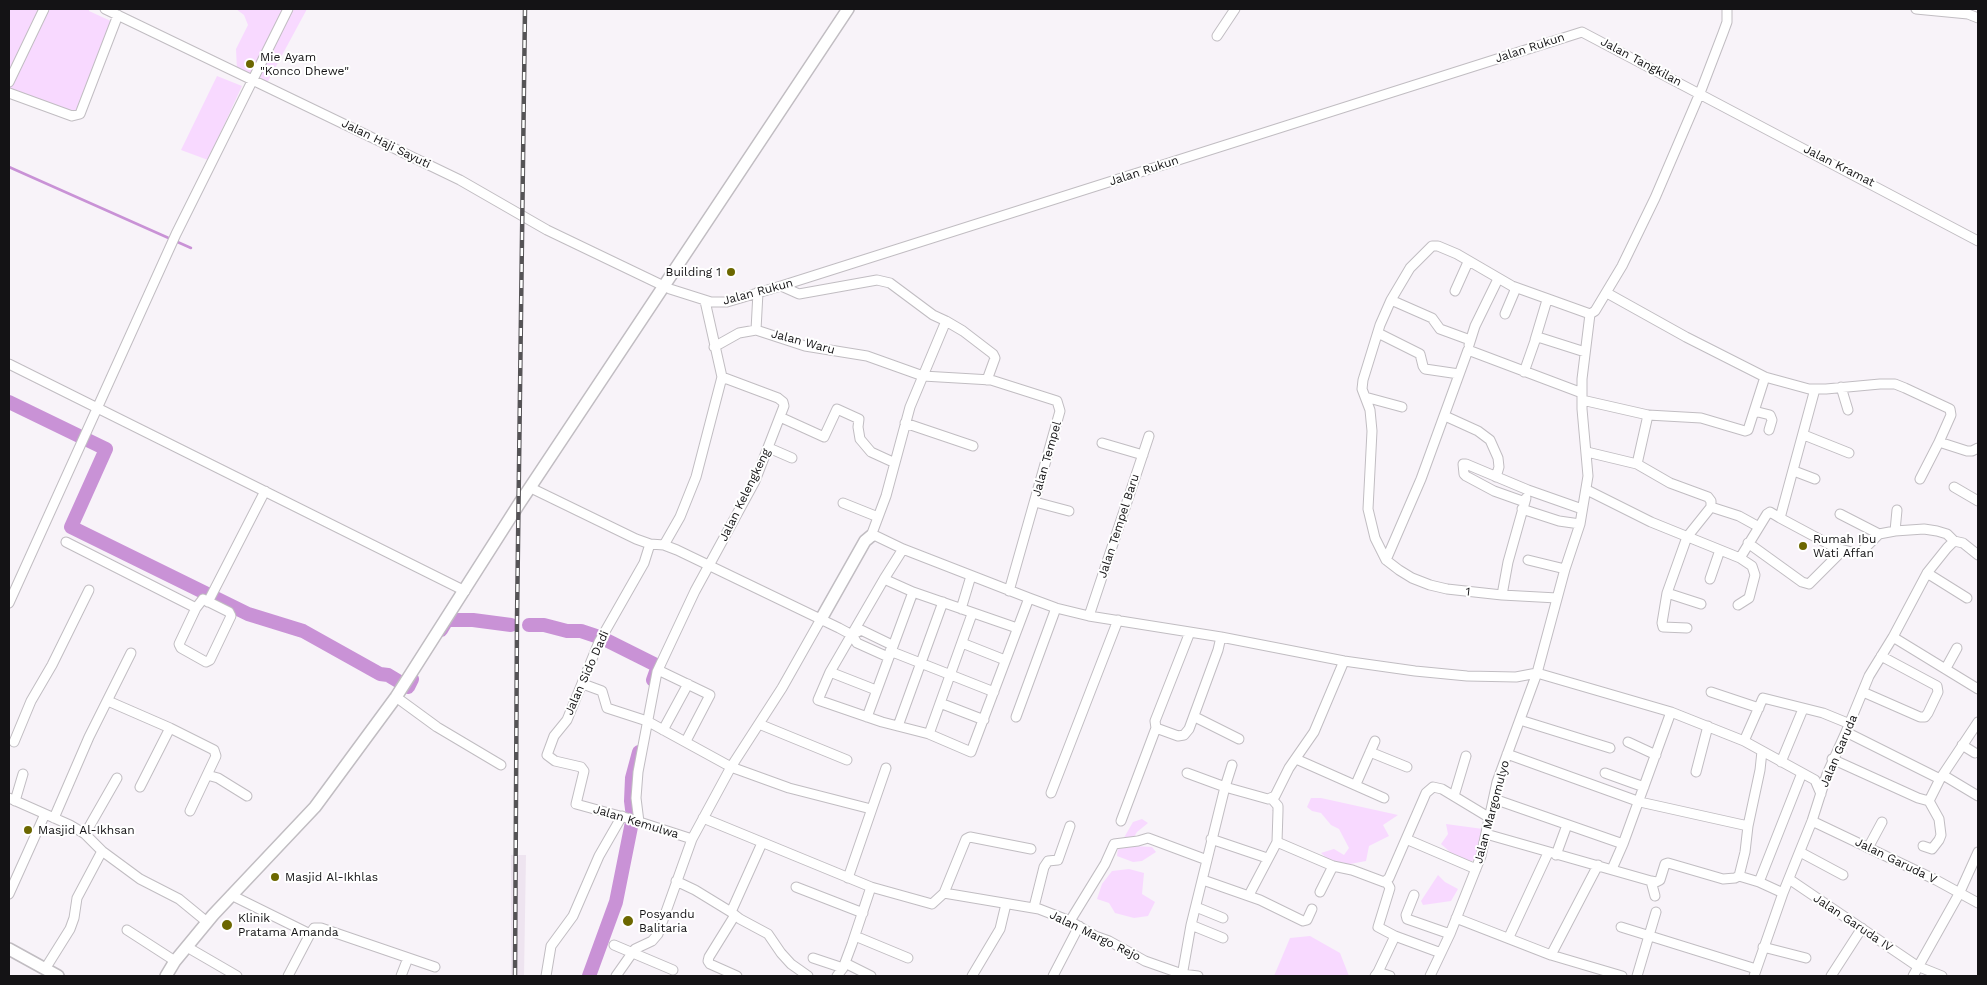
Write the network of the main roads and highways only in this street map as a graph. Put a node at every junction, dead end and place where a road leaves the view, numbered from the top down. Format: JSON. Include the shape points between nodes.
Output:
{"nodes":[{"id":1,"x":848,"y":9,"type":"edge"},
{"id":2,"x":871,"y":536,"type":"road end"},
{"id":3,"x":821,"y":619,"type":"road end"},
{"id":4,"x":9,"y":949,"type":"edge"},
{"id":5,"x":58,"y":976,"type":"edge"},
{"id":6,"x":166,"y":976,"type":"edge"}],
"edges":[{"from":1,"to":6,"type":"main road","via":[[663,286],[402,688],[315,807],[207,922]]},
{"from":2,"to":3,"type":"main road","via":[[865,541]]},
{"from":4,"to":5,"type":"main road"}]}
